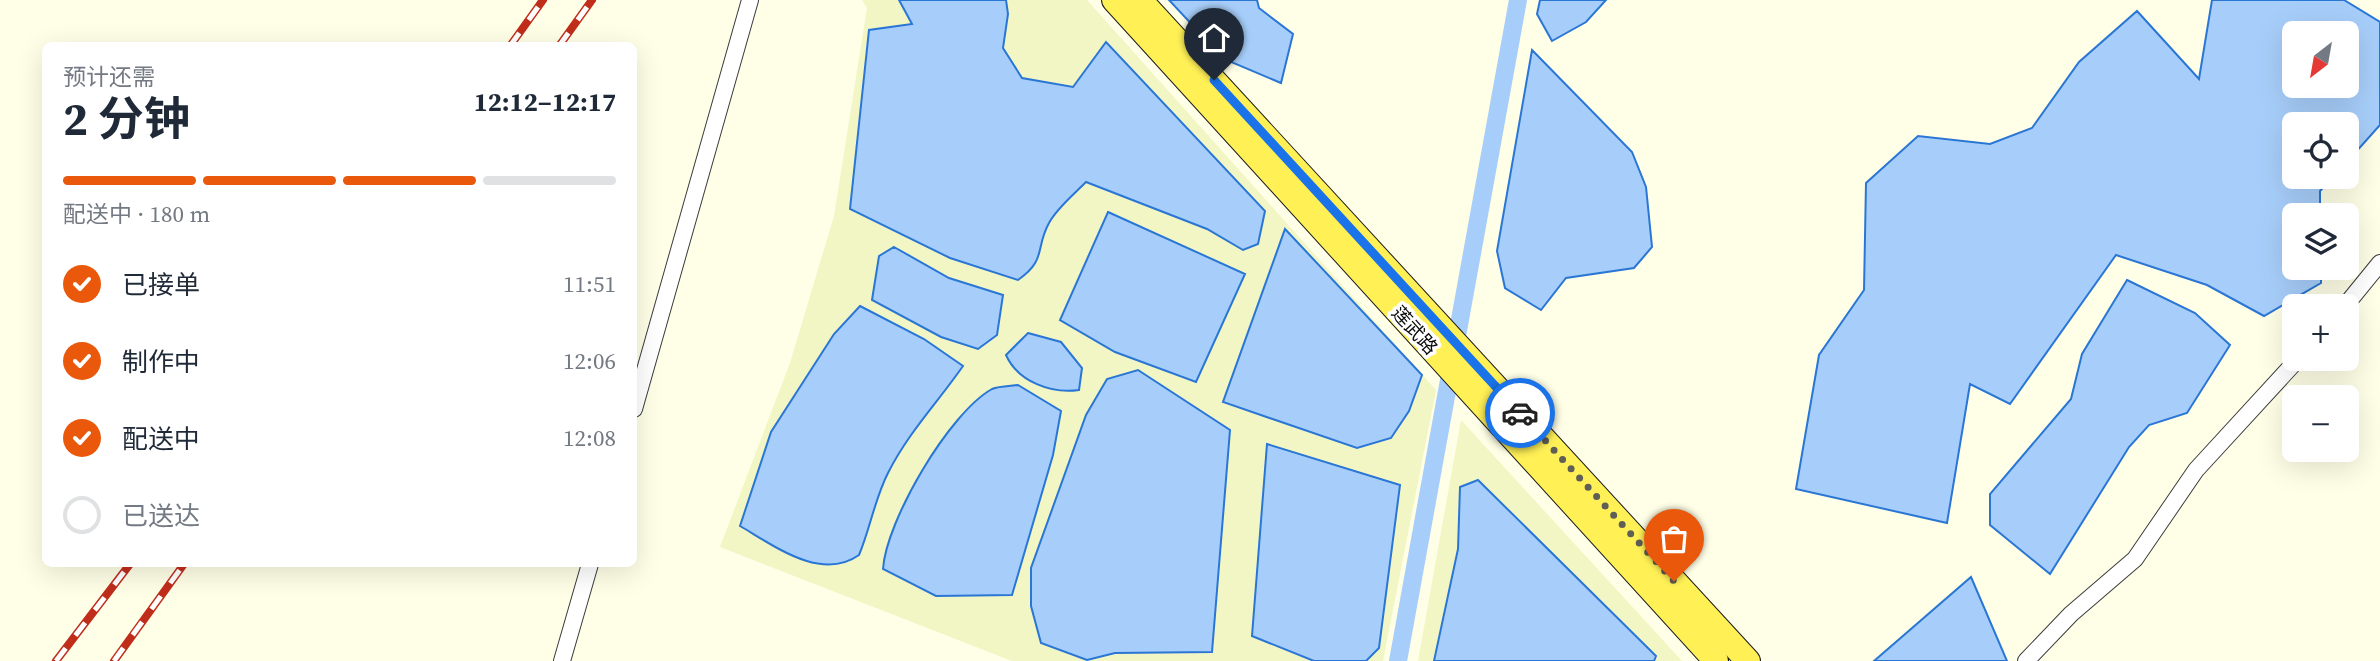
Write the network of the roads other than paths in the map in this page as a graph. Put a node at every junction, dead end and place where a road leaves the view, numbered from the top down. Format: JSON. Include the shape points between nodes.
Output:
{"nodes":[{"id":1,"x":750,"y":0,"type":"edge"},
{"id":2,"x":1114,"y":0,"type":"edge"},
{"id":3,"x":1140,"y":0,"type":"edge"},
{"id":4,"x":2380,"y":263,"type":"edge"},
{"id":5,"x":2355,"y":294,"type":"edge"},
{"id":6,"x":2287,"y":371,"type":"edge"},
{"id":7,"x":637,"y":399,"type":"edge"},
{"id":8,"x":589,"y":567,"type":"edge"},
{"id":9,"x":562,"y":661,"type":"edge"},
{"id":10,"x":1716,"y":661,"type":"edge"},
{"id":11,"x":1748,"y":661,"type":"edge"},
{"id":12,"x":2026,"y":661,"type":"edge"}],
"edges":[{"from":1,"to":7,"type":"street"},
{"from":2,"to":10,"type":"main road","name":"莲武路"},
{"from":3,"to":11,"type":"main road","name":"莲武路"},
{"from":4,"to":5,"type":"street"},
{"from":6,"to":12,"type":"street","via":[[2196,470],[2135,559],[2071,614]]},
{"from":8,"to":9,"type":"street"}]}
